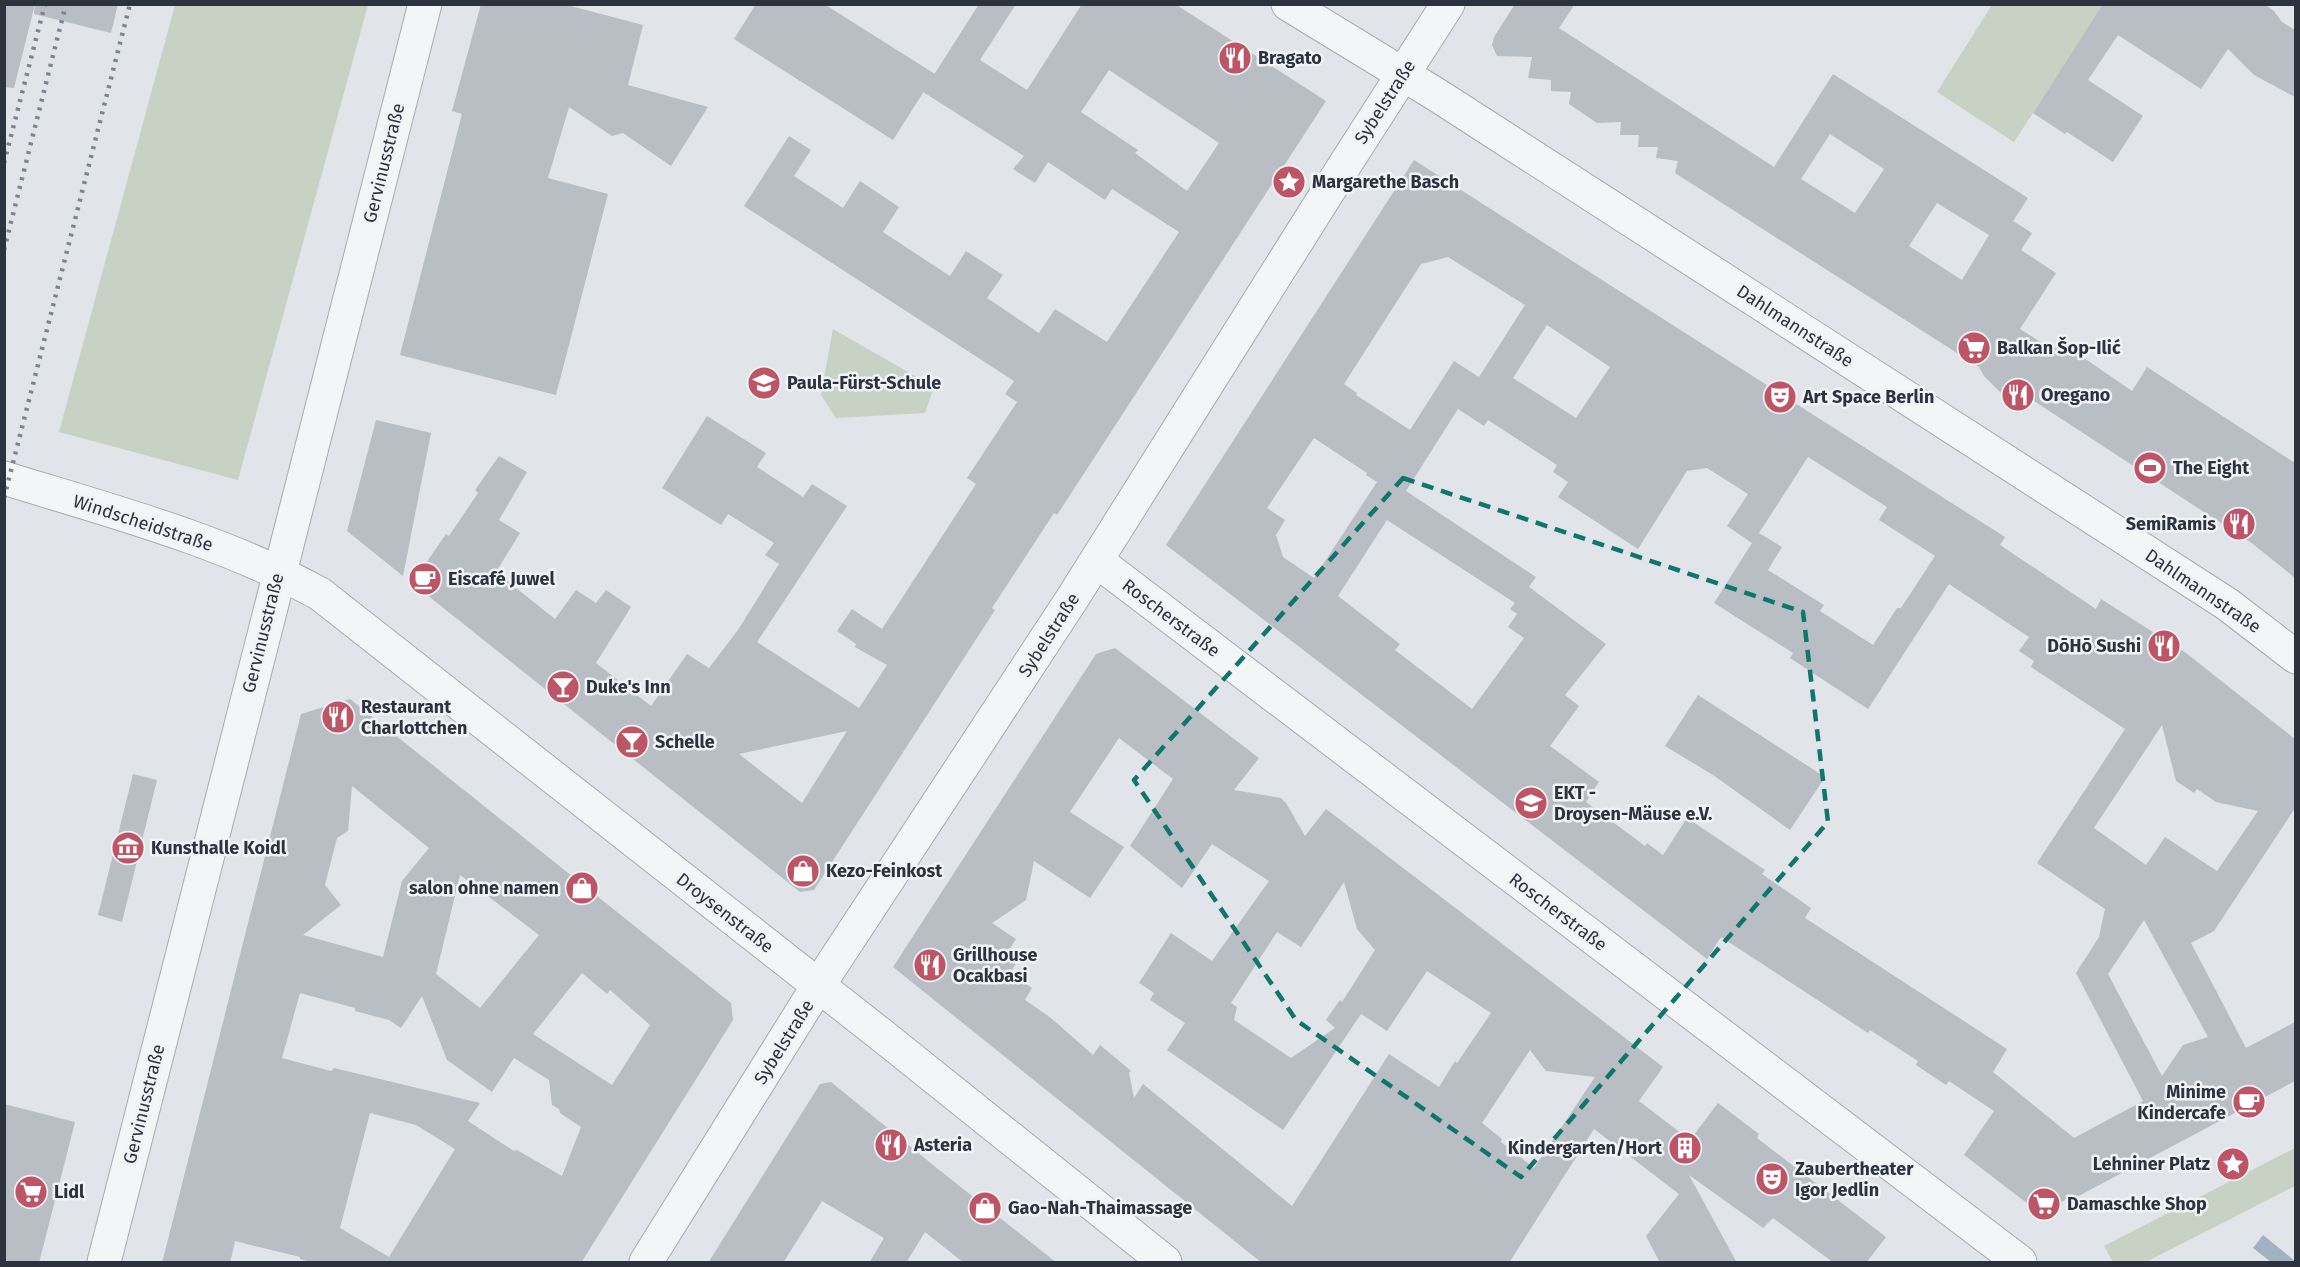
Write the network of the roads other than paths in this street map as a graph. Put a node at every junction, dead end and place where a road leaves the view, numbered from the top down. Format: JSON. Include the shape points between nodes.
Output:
{"nodes":[{"id":1,"x":425,"y":4,"type":"edge"},
{"id":2,"x":1288,"y":4,"type":"edge"},
{"id":3,"x":1448,"y":4,"type":"edge"},
{"id":4,"x":1403,"y":75,"type":"junction"},
{"id":5,"x":4,"y":478,"type":"edge"},
{"id":6,"x":1097,"y":561,"type":"junction"},
{"id":7,"x":279,"y":572,"type":"junction"},
{"id":8,"x":2295,"y":657,"type":"edge"},
{"id":9,"x":818,"y":986,"type":"junction"},
{"id":10,"x":104,"y":1263,"type":"edge"},
{"id":11,"x":646,"y":1263,"type":"edge"},
{"id":12,"x":1165,"y":1263,"type":"edge"},
{"id":13,"x":2020,"y":1263,"type":"edge"}],
"edges":[{"from":1,"to":7,"type":"street","name":"Gervinusstraße"},
{"from":2,"to":4,"type":"street","name":"Dahlmannstraße"},
{"from":3,"to":4,"type":"street","name":"Sybelstraße"},
{"from":4,"to":6,"type":"street","name":"Sybelstraße"},
{"from":4,"to":8,"type":"street","name":"Dahlmannstraße","via":[[2227,604]]},
{"from":5,"to":7,"type":"street","name":"Windscheidstraße","via":[[212,545]]},
{"from":6,"to":9,"type":"street","name":"Sybelstraße"},
{"from":6,"to":13,"type":"street","name":"Roscherstraße"},
{"from":7,"to":9,"type":"street","name":"Droysenstraße","via":[[320,594]]},
{"from":7,"to":10,"type":"street","name":"Gervinusstraße"},
{"from":9,"to":11,"type":"street","name":"Sybelstraße"},
{"from":9,"to":12,"type":"street","name":"Droysenstraße"}]}
